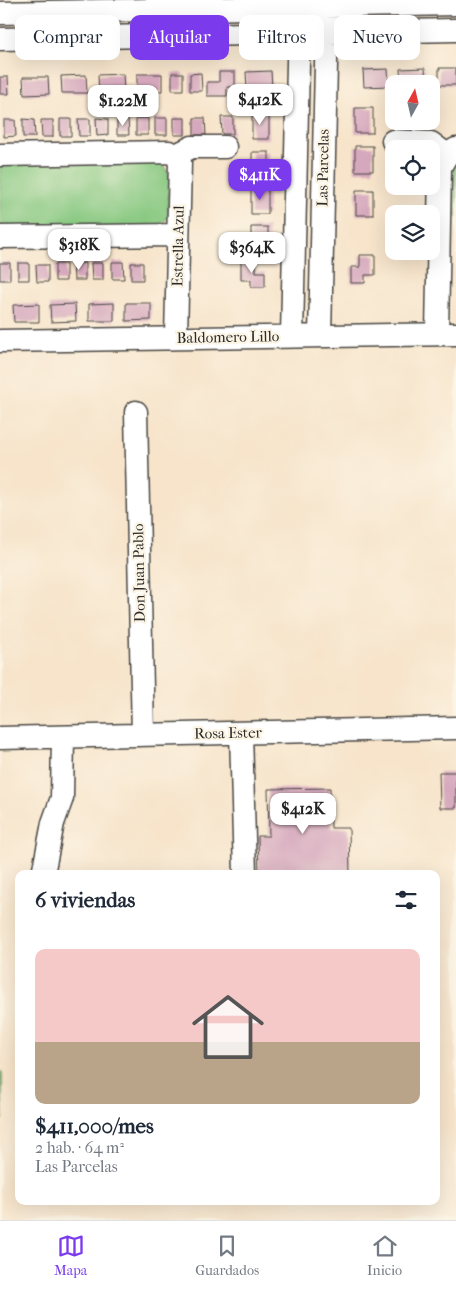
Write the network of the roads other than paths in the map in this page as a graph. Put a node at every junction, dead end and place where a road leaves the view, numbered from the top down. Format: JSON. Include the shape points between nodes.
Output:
{"nodes":[{"id":1,"x":327,"y":3,"type":"edge"},
{"id":2,"x":299,"y":4,"type":"edge"},
{"id":3,"x":456,"y":4,"type":"edge"},
{"id":4,"x":0,"y":13,"type":"edge"},
{"id":5,"x":456,"y":30,"type":"edge"},
{"id":6,"x":326,"y":33,"type":"junction"},
{"id":7,"x":239,"y":34,"type":"edge"},
{"id":8,"x":0,"y":39,"type":"edge"},
{"id":9,"x":297,"y":60,"type":"edge"},
{"id":10,"x":225,"y":147,"type":"dead end"},
{"id":11,"x":451,"y":152,"type":"edge"},
{"id":12,"x":0,"y":155,"type":"edge"},
{"id":13,"x":176,"y":155,"type":"junction"},
{"id":14,"x":447,"y":229,"type":"edge"},
{"id":15,"x":178,"y":235,"type":"junction"},
{"id":16,"x":0,"y":237,"type":"edge"},
{"id":17,"x":447,"y":334,"type":"edge"},
{"id":18,"x":292,"y":336,"type":"junction"},
{"id":19,"x":320,"y":336,"type":"junction"},
{"id":20,"x":176,"y":338,"type":"junction"},
{"id":21,"x":0,"y":341,"type":"edge"},
{"id":22,"x":136,"y":412,"type":"dead end"},
{"id":23,"x":456,"y":728,"type":"edge"},
{"id":24,"x":241,"y":733,"type":"junction"},
{"id":25,"x":143,"y":735,"type":"junction"},
{"id":26,"x":63,"y":737,"type":"junction"},
{"id":27,"x":0,"y":738,"type":"edge"},
{"id":28,"x":44,"y":870,"type":"edge"},
{"id":29,"x":245,"y":870,"type":"edge"}],
"edges":[{"from":1,"to":2,"type":"street"},
{"from":1,"to":3,"type":"street"},
{"from":1,"to":6,"type":"street","name":"Las Parcelas"},
{"from":2,"to":4,"type":"street"},
{"from":5,"to":6,"type":"street"},
{"from":6,"to":19,"type":"street","name":"Las Parcelas"},
{"from":7,"to":8,"type":"street"},
{"from":9,"to":18,"type":"street","name":"Las Parcelas"},
{"from":10,"to":13,"type":"street","via":[[192,147]]},
{"from":11,"to":14,"type":"street","via":[[440,167]]},
{"from":12,"to":13,"type":"street","via":[[169,152]]},
{"from":13,"to":15,"type":"street","name":"Estrella Azul","via":[[180,162]]},
{"from":14,"to":17,"type":"street"},
{"from":15,"to":16,"type":"street"},
{"from":15,"to":20,"type":"street","name":"Estrella Azul"},
{"from":17,"to":19,"type":"street","name":"Baldomero Lillo"},
{"from":18,"to":19,"type":"street","name":"Baldomero Lillo"},
{"from":18,"to":20,"type":"street","name":"Baldomero Lillo"},
{"from":20,"to":21,"type":"street","name":"Baldomero Lillo"},
{"from":22,"to":25,"type":"street","name":"Don Juan Pablo"},
{"from":23,"to":24,"type":"street","name":"Rosa Ester"},
{"from":24,"to":25,"type":"street","name":"Rosa Ester"},
{"from":24,"to":29,"type":"street"},
{"from":25,"to":26,"type":"street","name":"Rosa Ester"},
{"from":26,"to":27,"type":"street","name":"Rosa Ester"},
{"from":26,"to":28,"type":"street","via":[[62,798],[53,823]]}]}
